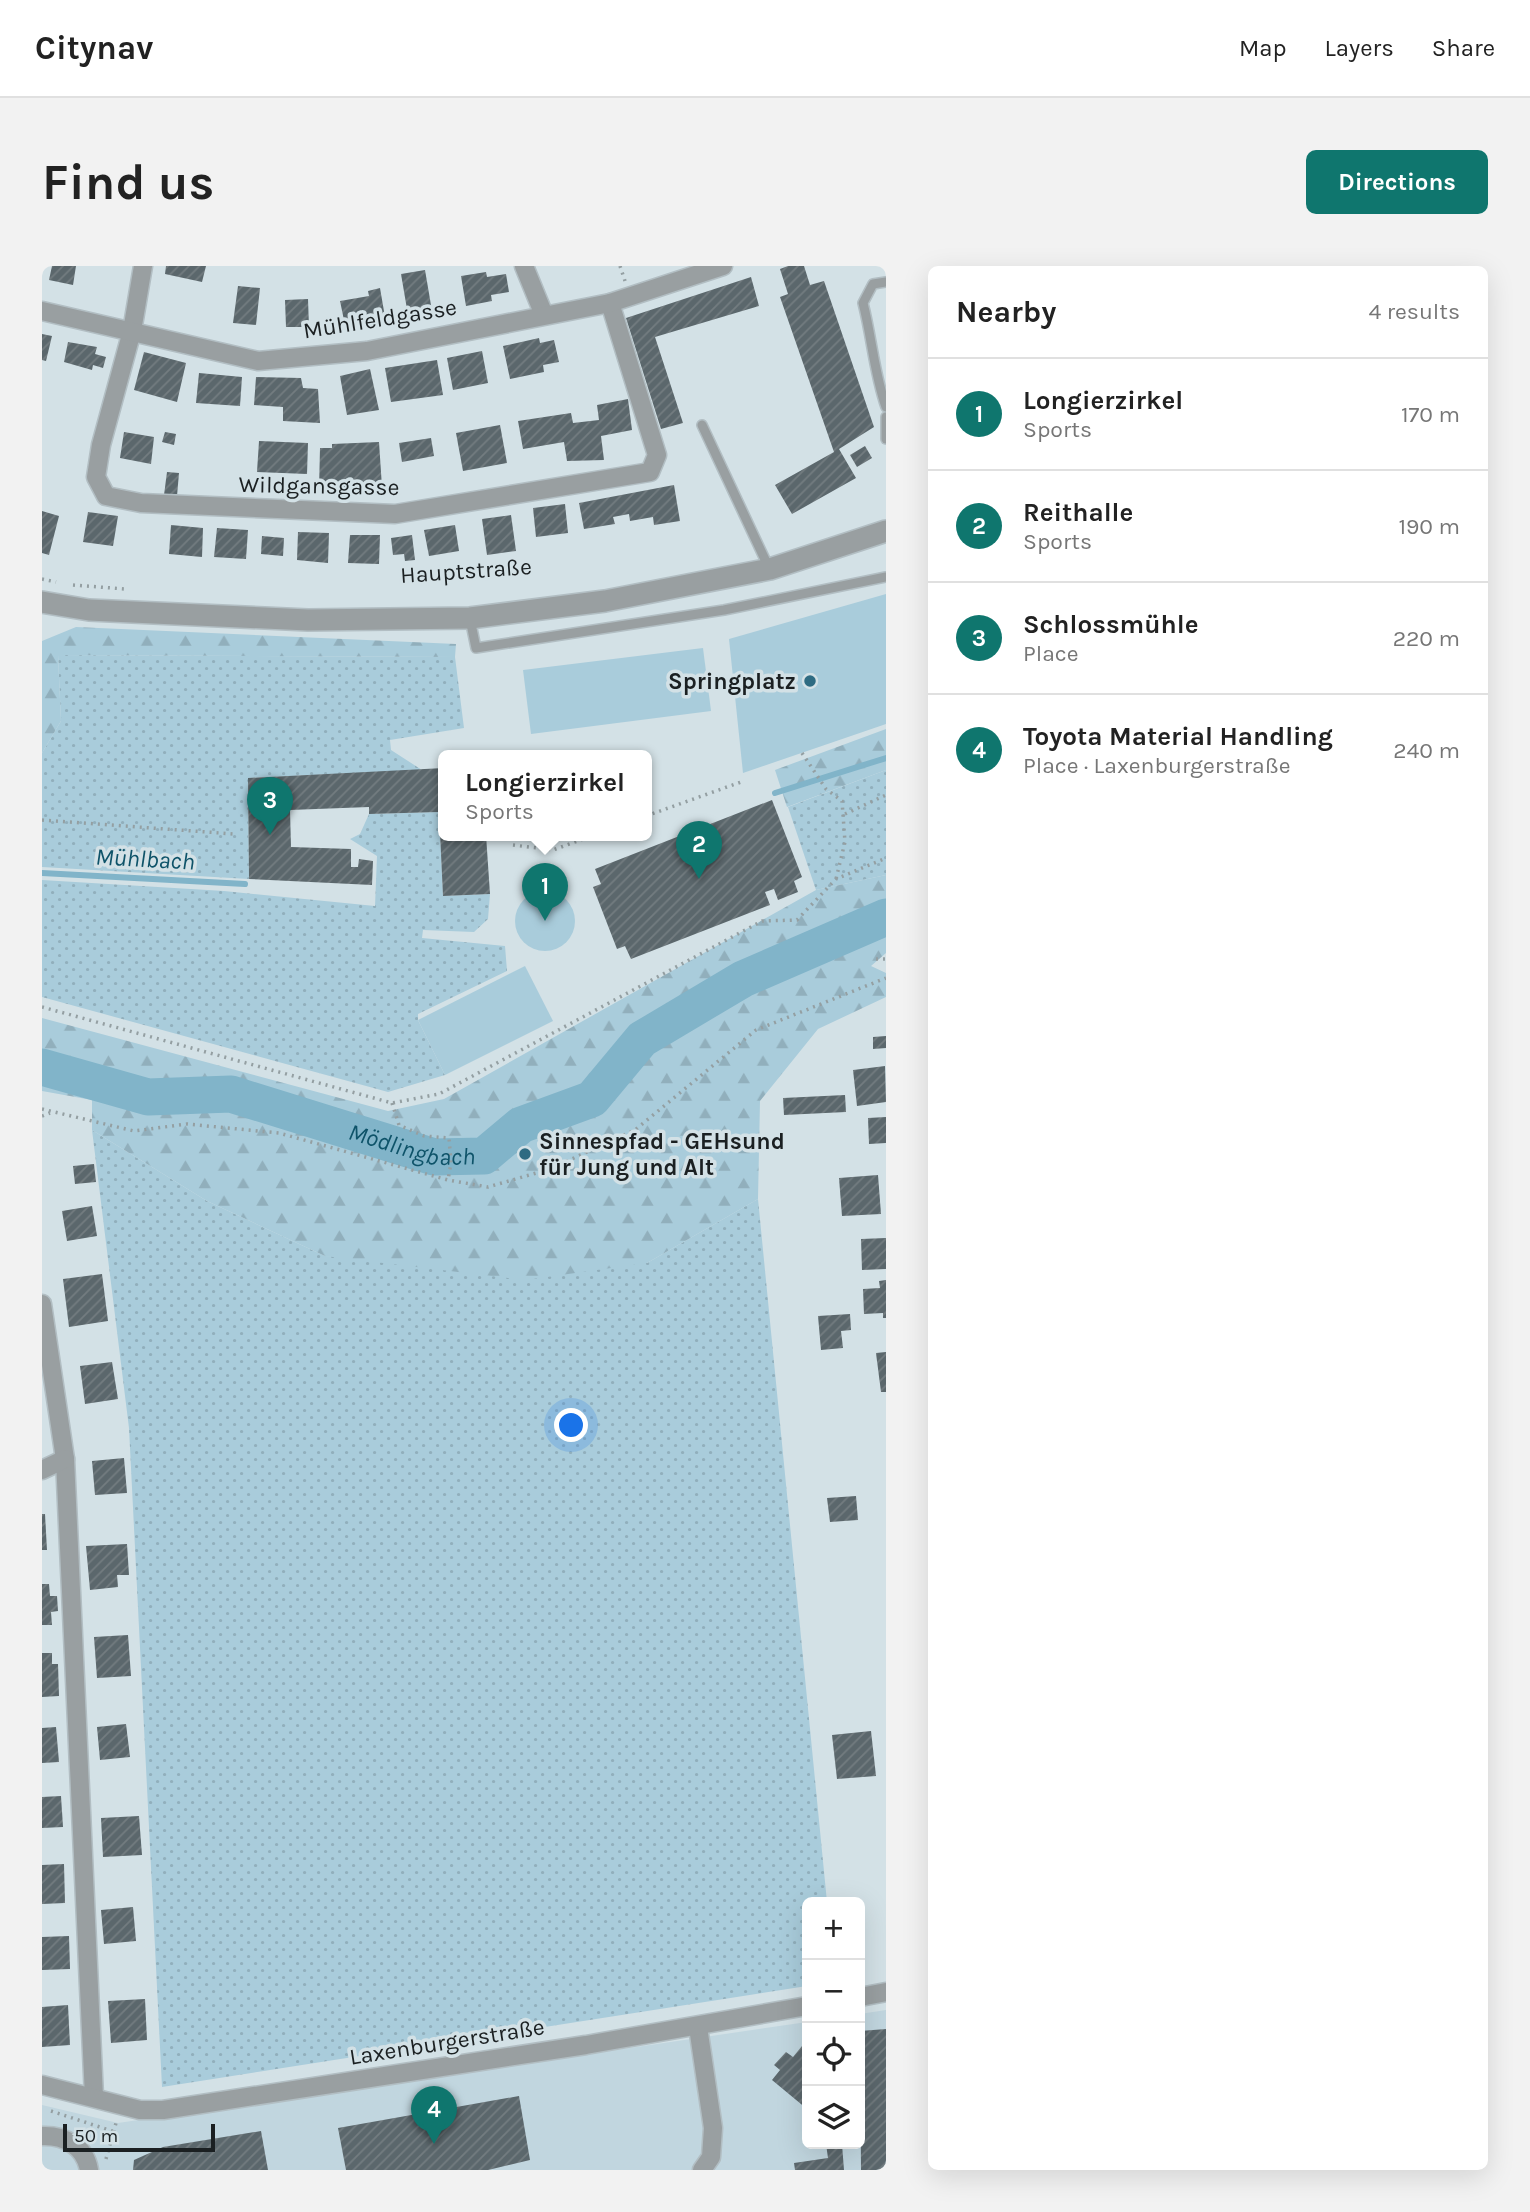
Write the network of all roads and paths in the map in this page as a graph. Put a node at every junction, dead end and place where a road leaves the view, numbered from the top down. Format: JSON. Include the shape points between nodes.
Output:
{"nodes":[{"id":1,"x":143,"y":266,"type":"edge"},
{"id":2,"x":524,"y":266,"type":"edge"},
{"id":3,"x":723,"y":266,"type":"edge"},
{"id":4,"x":886,"y":282,"type":"edge"},
{"id":5,"x":610,"y":303,"type":"junction"},
{"id":6,"x":42,"y":311,"type":"edge"},
{"id":7,"x":544,"y":315,"type":"junction"},
{"id":8,"x":132,"y":331,"type":"junction"},
{"id":9,"x":886,"y":407,"type":"edge"},
{"id":10,"x":886,"y":417,"type":"edge"},
{"id":11,"x":702,"y":425,"type":"dead end"},
{"id":12,"x":885,"y":435,"type":"edge"},
{"id":13,"x":886,"y":531,"type":"edge"},
{"id":14,"x":770,"y":569,"type":"junction"},
{"id":15,"x":886,"y":577,"type":"edge"},
{"id":16,"x":42,"y":579,"type":"edge"},
{"id":17,"x":136,"y":590,"type":"dead end"},
{"id":18,"x":42,"y":602,"type":"edge"},
{"id":19,"x":470,"y":618,"type":"junction"},
{"id":20,"x":802,"y":753,"type":"dead end"},
{"id":21,"x":741,"y":782,"type":"dead end"},
{"id":22,"x":886,"y":795,"type":"edge"},
{"id":23,"x":652,"y":814,"type":"edge"},
{"id":24,"x":845,"y":814,"type":"junction"},
{"id":25,"x":42,"y":820,"type":"edge"},
{"id":26,"x":234,"y":834,"type":"dead end"},
{"id":27,"x":578,"y":841,"type":"edge"},
{"id":28,"x":513,"y":845,"type":"dead end"},
{"id":29,"x":886,"y":858,"type":"edge"},
{"id":30,"x":836,"y":879,"type":"junction"},
{"id":31,"x":876,"y":959,"type":"dead end"},
{"id":32,"x":886,"y":959,"type":"edge"},
{"id":33,"x":886,"y":978,"type":"edge"},
{"id":34,"x":42,"y":1007,"type":"edge"},
{"id":35,"x":391,"y":1103,"type":"junction"},
{"id":36,"x":42,"y":1109,"type":"edge"},
{"id":37,"x":52,"y":1112,"type":"junction"},
{"id":38,"x":42,"y":1116,"type":"edge"},
{"id":39,"x":448,"y":1180,"type":"junction"},
{"id":40,"x":42,"y":1304,"type":"edge"},
{"id":41,"x":65,"y":1459,"type":"junction"},
{"id":42,"x":42,"y":1470,"type":"edge"},
{"id":43,"x":886,"y":1992,"type":"edge"},
{"id":44,"x":865,"y":1996,"type":"edge"},
{"id":45,"x":802,"y":2007,"type":"edge"},
{"id":46,"x":698,"y":2027,"type":"junction"},
{"id":47,"x":49,"y":2086,"type":"edge"},
{"id":48,"x":94,"y":2097,"type":"junction"},
{"id":49,"x":120,"y":2105,"type":"junction"},
{"id":50,"x":51,"y":2111,"type":"junction"},
{"id":51,"x":114,"y":2132,"type":"junction"},
{"id":52,"x":49,"y":2136,"type":"edge"},
{"id":53,"x":97,"y":2167,"type":"edge"},
{"id":54,"x":702,"y":2170,"type":"edge"}],
"edges":[{"from":1,"to":8,"type":"street"},
{"from":2,"to":7,"type":"street"},
{"from":3,"to":5,"type":"street","name":"Mühlfeldgasse"},
{"from":4,"to":9,"type":"lane","via":[[873,284],[863,303],[875,350],[875,374]]},
{"from":5,"to":7,"type":"street","name":"Mühlfeldgasse"},
{"from":5,"to":8,"type":"street","name":"Wildgansgasse","via":[[657,455],[650,472],[395,514],[209,508],[106,496],[96,477],[101,445]]},
{"from":6,"to":8,"type":"street","name":"Mühlfeldgasse"},
{"from":7,"to":8,"type":"street","name":"Mühlfeldgasse","via":[[367,351],[258,361]]},
{"from":10,"to":12,"type":"lane"},
{"from":11,"to":14,"type":"lane"},
{"from":13,"to":14,"type":"street","name":"Hauptstraße"},
{"from":14,"to":19,"type":"street","name":"Hauptstraße","via":[[605,601]]},
{"from":15,"to":19,"type":"lane","via":[[724,610],[476,648]]},
{"from":16,"to":17,"type":"path"},
{"from":18,"to":19,"type":"street","name":"Hauptstraße","via":[[89,610],[308,620]]},
{"from":20,"to":24,"type":"path","via":[[826,789],[842,800]]},
{"from":21,"to":23,"type":"path"},
{"from":22,"to":24,"type":"path"},
{"from":24,"to":30,"type":"path","via":[[845,842]]},
{"from":25,"to":26,"type":"path"},
{"from":27,"to":28,"type":"path","via":[[553,850]]},
{"from":29,"to":30,"type":"path"},
{"from":30,"to":35,"type":"path","via":[[797,920],[762,921],[439,1094]]},
{"from":31,"to":32,"type":"path"},
{"from":33,"to":39,"type":"path","via":[[756,1030],[635,1130],[550,1169],[488,1187]]},
{"from":34,"to":35,"type":"path"},
{"from":35,"to":39,"type":"path","via":[[399,1125],[424,1136],[449,1138]]},
{"from":36,"to":37,"type":"path"},
{"from":37,"to":38,"type":"path"},
{"from":37,"to":39,"type":"path","via":[[134,1131],[187,1124],[279,1133]]},
{"from":40,"to":41,"type":"street"},
{"from":41,"to":42,"type":"street"},
{"from":41,"to":48,"type":"street"},
{"from":43,"to":44,"type":"street"},
{"from":45,"to":46,"type":"street","name":"Laxenburgerstraße"},
{"from":46,"to":49,"type":"street","name":"Laxenburgerstraße","via":[[163,2110]]},
{"from":46,"to":54,"type":"street","via":[[713,2127],[711,2157]]},
{"from":47,"to":48,"type":"street","name":"Laxenburgerstraße"},
{"from":47,"to":50,"type":"path"},
{"from":48,"to":49,"type":"street","name":"Laxenburgerstraße"},
{"from":49,"to":51,"type":"path"},
{"from":50,"to":51,"type":"path"},
{"from":50,"to":52,"type":"path"},
{"from":51,"to":53,"type":"path"},
{"from":52,"to":53,"type":"street","via":[[76,2146]]}]}
